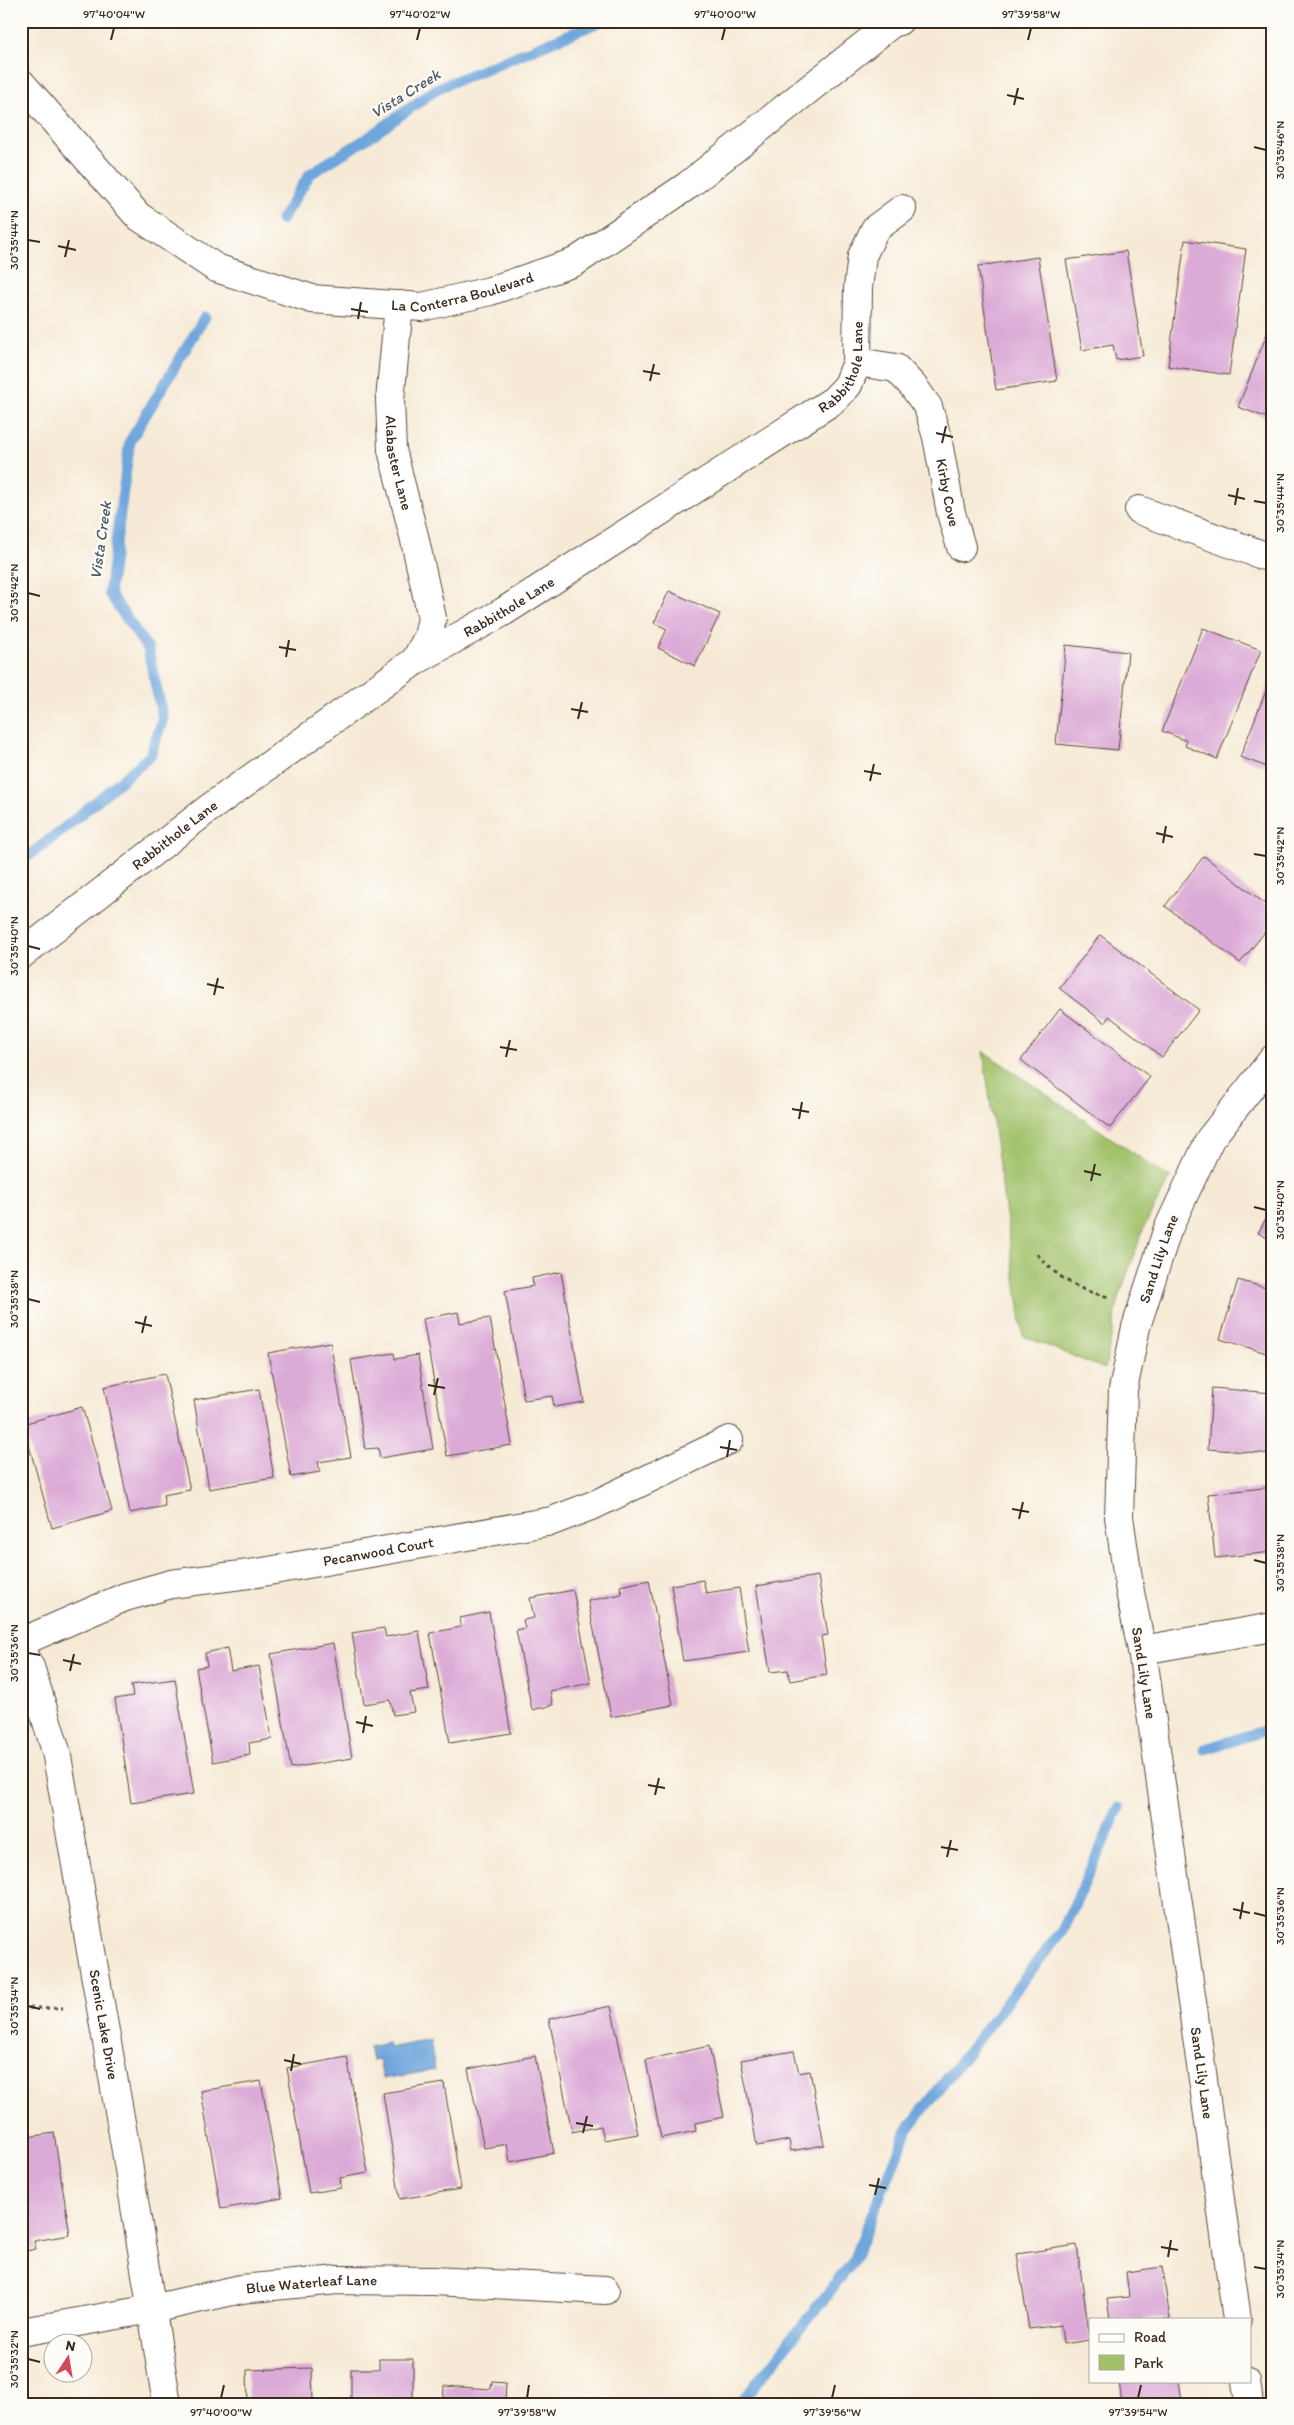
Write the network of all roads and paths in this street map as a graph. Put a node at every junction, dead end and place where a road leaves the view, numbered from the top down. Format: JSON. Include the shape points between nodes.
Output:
{"nodes":[{"id":1,"x":899,"y":21,"type":"edge"},
{"id":2,"x":21,"y":83,"type":"edge"},
{"id":3,"x":902,"y":209,"type":"dead end"},
{"id":4,"x":399,"y":305,"type":"junction"},
{"id":5,"x":857,"y":362,"type":"junction"},
{"id":6,"x":1139,"y":510,"type":"dead end"},
{"id":7,"x":961,"y":548,"type":"dead end"},
{"id":8,"x":1273,"y":559,"type":"edge"},
{"id":9,"x":503,"y":612,"type":"junction"},
{"id":10,"x":432,"y":618,"type":"junction"},
{"id":11,"x":415,"y":661,"type":"junction"},
{"id":12,"x":21,"y":955,"type":"edge"},
{"id":13,"x":1273,"y":1059,"type":"edge"},
{"id":14,"x":1037,"y":1254,"type":"dead end"},
{"id":15,"x":1115,"y":1299,"type":"dead end"},
{"id":16,"x":729,"y":1440,"type":"dead end"},
{"id":17,"x":1273,"y":1627,"type":"edge"},
{"id":18,"x":21,"y":1642,"type":"edge"},
{"id":19,"x":1142,"y":1650,"type":"junction"},
{"id":20,"x":21,"y":1651,"type":"edge"},
{"id":21,"x":21,"y":2008,"type":"edge"},
{"id":22,"x":63,"y":2008,"type":"dead end"},
{"id":23,"x":605,"y":2290,"type":"dead end"},
{"id":24,"x":152,"y":2309,"type":"junction"},
{"id":25,"x":1237,"y":2318,"type":"edge"},
{"id":26,"x":21,"y":2332,"type":"edge"},
{"id":27,"x":1246,"y":2382,"type":"edge"},
{"id":28,"x":167,"y":2404,"type":"edge"},
{"id":29,"x":1249,"y":2404,"type":"edge"}],
"edges":[{"from":1,"to":4,"type":"street","name":"La Conterra Boulevard","via":[[890,24],[687,186],[575,262],[480,293],[422,307]]},
{"from":2,"to":4,"type":"street","name":"La Conterra Boulevard","via":[[138,216],[216,268],[312,299]]},
{"from":3,"to":5,"type":"street","name":"Rabbithole Lane","via":[[875,229],[862,256]]},
{"from":4,"to":10,"type":"street","name":"Alabaster Lane","via":[[390,400],[392,450]]},
{"from":5,"to":7,"type":"street","name":"Kirby Cove","via":[[896,368],[928,408],[937,437],[950,513]]},
{"from":5,"to":9,"type":"street","name":"Rabbithole Lane","via":[[848,385],[834,400]]},
{"from":6,"to":8,"type":"street"},
{"from":9,"to":10,"type":"street"},
{"from":9,"to":11,"type":"street","name":"Rabbithole Lane"},
{"from":10,"to":11,"type":"street","via":[[428,637]]},
{"from":11,"to":12,"type":"street","name":"Rabbithole Lane","via":[[208,809]]},
{"from":13,"to":19,"type":"street","name":"Sand Lily Lane","via":[[1210,1140],[1166,1231],[1136,1327],[1123,1390],[1120,1517]]},
{"from":14,"to":15,"type":"path","via":[[1064,1281],[1092,1294]]},
{"from":16,"to":18,"type":"street","name":"Pecanwood Court","via":[[596,1504],[552,1521],[257,1573],[171,1584],[125,1597]]},
{"from":17,"to":19,"type":"street"},
{"from":19,"to":25,"type":"street","name":"Sand Lily Lane"},
{"from":20,"to":24,"type":"street","name":"Scenic Lake Drive","via":[[30,1667],[56,1751]]},
{"from":21,"to":22,"type":"path"},
{"from":23,"to":24,"type":"street","name":"Blue Waterleaf Lane","via":[[433,2281],[338,2280],[241,2289]]},
{"from":24,"to":26,"type":"street","name":"Blue Waterleaf Lane"},
{"from":24,"to":28,"type":"street","name":"Scenic Lake Drive"},
{"from":27,"to":29,"type":"street"}]}
